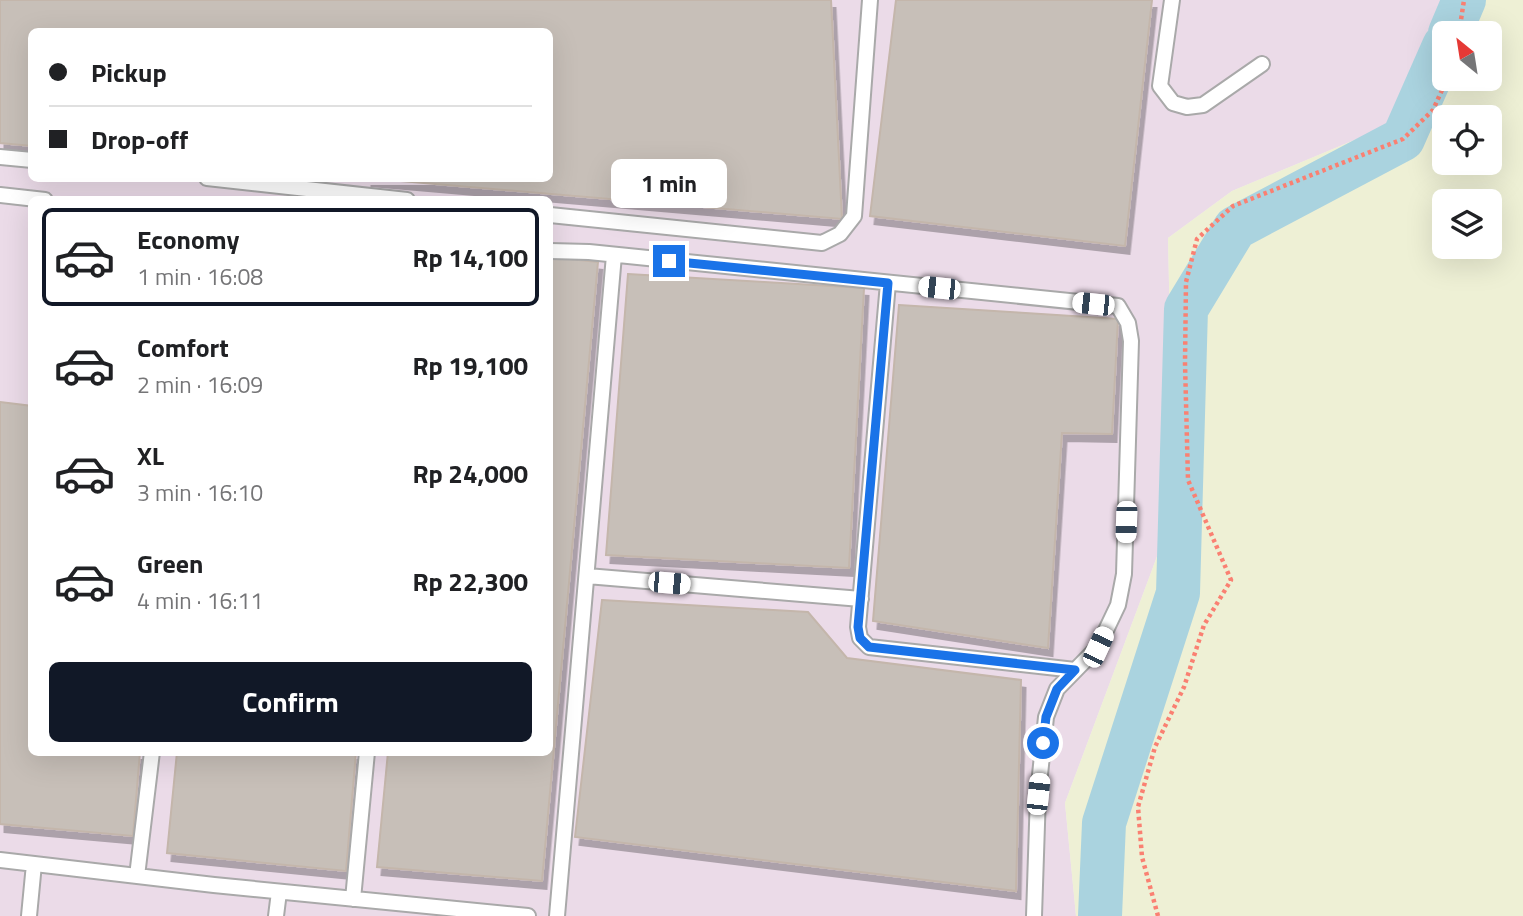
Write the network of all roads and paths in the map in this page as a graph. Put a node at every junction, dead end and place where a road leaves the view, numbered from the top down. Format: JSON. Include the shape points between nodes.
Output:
{"nodes":[{"id":1,"x":870,"y":0,"type":"edge"},
{"id":2,"x":1172,"y":0,"type":"edge"},
{"id":3,"x":1464,"y":0,"type":"edge"},
{"id":4,"x":1461,"y":21,"type":"edge"},
{"id":5,"x":1262,"y":64,"type":"dead end"},
{"id":6,"x":1442,"y":91,"type":"edge"},
{"id":7,"x":0,"y":157,"type":"edge"},
{"id":8,"x":28,"y":160,"type":"edge"},
{"id":9,"x":243,"y":182,"type":"edge"},
{"id":10,"x":0,"y":195,"type":"edge"},
{"id":11,"x":371,"y":196,"type":"edge"},
{"id":12,"x":28,"y":198,"type":"edge"},
{"id":13,"x":553,"y":215,"type":"edge"},
{"id":14,"x":553,"y":251,"type":"edge"},
{"id":15,"x":614,"y":255,"type":"junction"},
{"id":16,"x":888,"y":283,"type":"junction"},
{"id":17,"x":587,"y":576,"type":"junction"},
{"id":18,"x":861,"y":599,"type":"junction"},
{"id":19,"x":1075,"y":670,"type":"junction"},
{"id":20,"x":152,"y":756,"type":"edge"},
{"id":21,"x":367,"y":756,"type":"edge"},
{"id":22,"x":0,"y":860,"type":"edge"},
{"id":23,"x":34,"y":864,"type":"junction"},
{"id":24,"x":137,"y":876,"type":"junction"},
{"id":25,"x":279,"y":892,"type":"junction"},
{"id":26,"x":354,"y":899,"type":"junction"},
{"id":27,"x":29,"y":916,"type":"edge"},
{"id":28,"x":276,"y":916,"type":"edge"},
{"id":29,"x":528,"y":916,"type":"edge"},
{"id":30,"x":557,"y":916,"type":"edge"},
{"id":31,"x":1034,"y":916,"type":"edge"},
{"id":32,"x":1158,"y":916,"type":"edge"}],
"edges":[{"from":1,"to":13,"type":"lane","via":[[854,216],[840,234],[822,243]]},
{"from":2,"to":5,"type":"lane","via":[[1160,86],[1173,103],[1203,105]]},
{"from":3,"to":4,"type":"path"},
{"from":6,"to":32,"type":"path","via":[[1433,110],[1404,139],[1233,206],[1197,239],[1186,282],[1188,480],[1231,580],[1204,625],[1184,687],[1156,747],[1138,807],[1142,857]]},
{"from":7,"to":8,"type":"lane"},
{"from":9,"to":11,"type":"lane"},
{"from":10,"to":12,"type":"lane"},
{"from":14,"to":15,"type":"lane"},
{"from":15,"to":16,"type":"lane"},
{"from":15,"to":17,"type":"lane"},
{"from":16,"to":18,"type":"lane"},
{"from":16,"to":19,"type":"lane","via":[[1118,306],[1128,323],[1124,574],[1118,605],[1098,647]]},
{"from":17,"to":18,"type":"lane"},
{"from":17,"to":30,"type":"lane"},
{"from":18,"to":19,"type":"lane","via":[[858,627],[860,638],[869,647]]},
{"from":19,"to":31,"type":"lane","via":[[1057,689],[1046,717]]},
{"from":20,"to":24,"type":"lane"},
{"from":21,"to":26,"type":"lane"},
{"from":22,"to":23,"type":"lane"},
{"from":23,"to":24,"type":"lane"},
{"from":23,"to":27,"type":"lane"},
{"from":24,"to":25,"type":"lane"},
{"from":25,"to":26,"type":"lane"},
{"from":25,"to":28,"type":"lane"},
{"from":26,"to":29,"type":"lane"}]}
